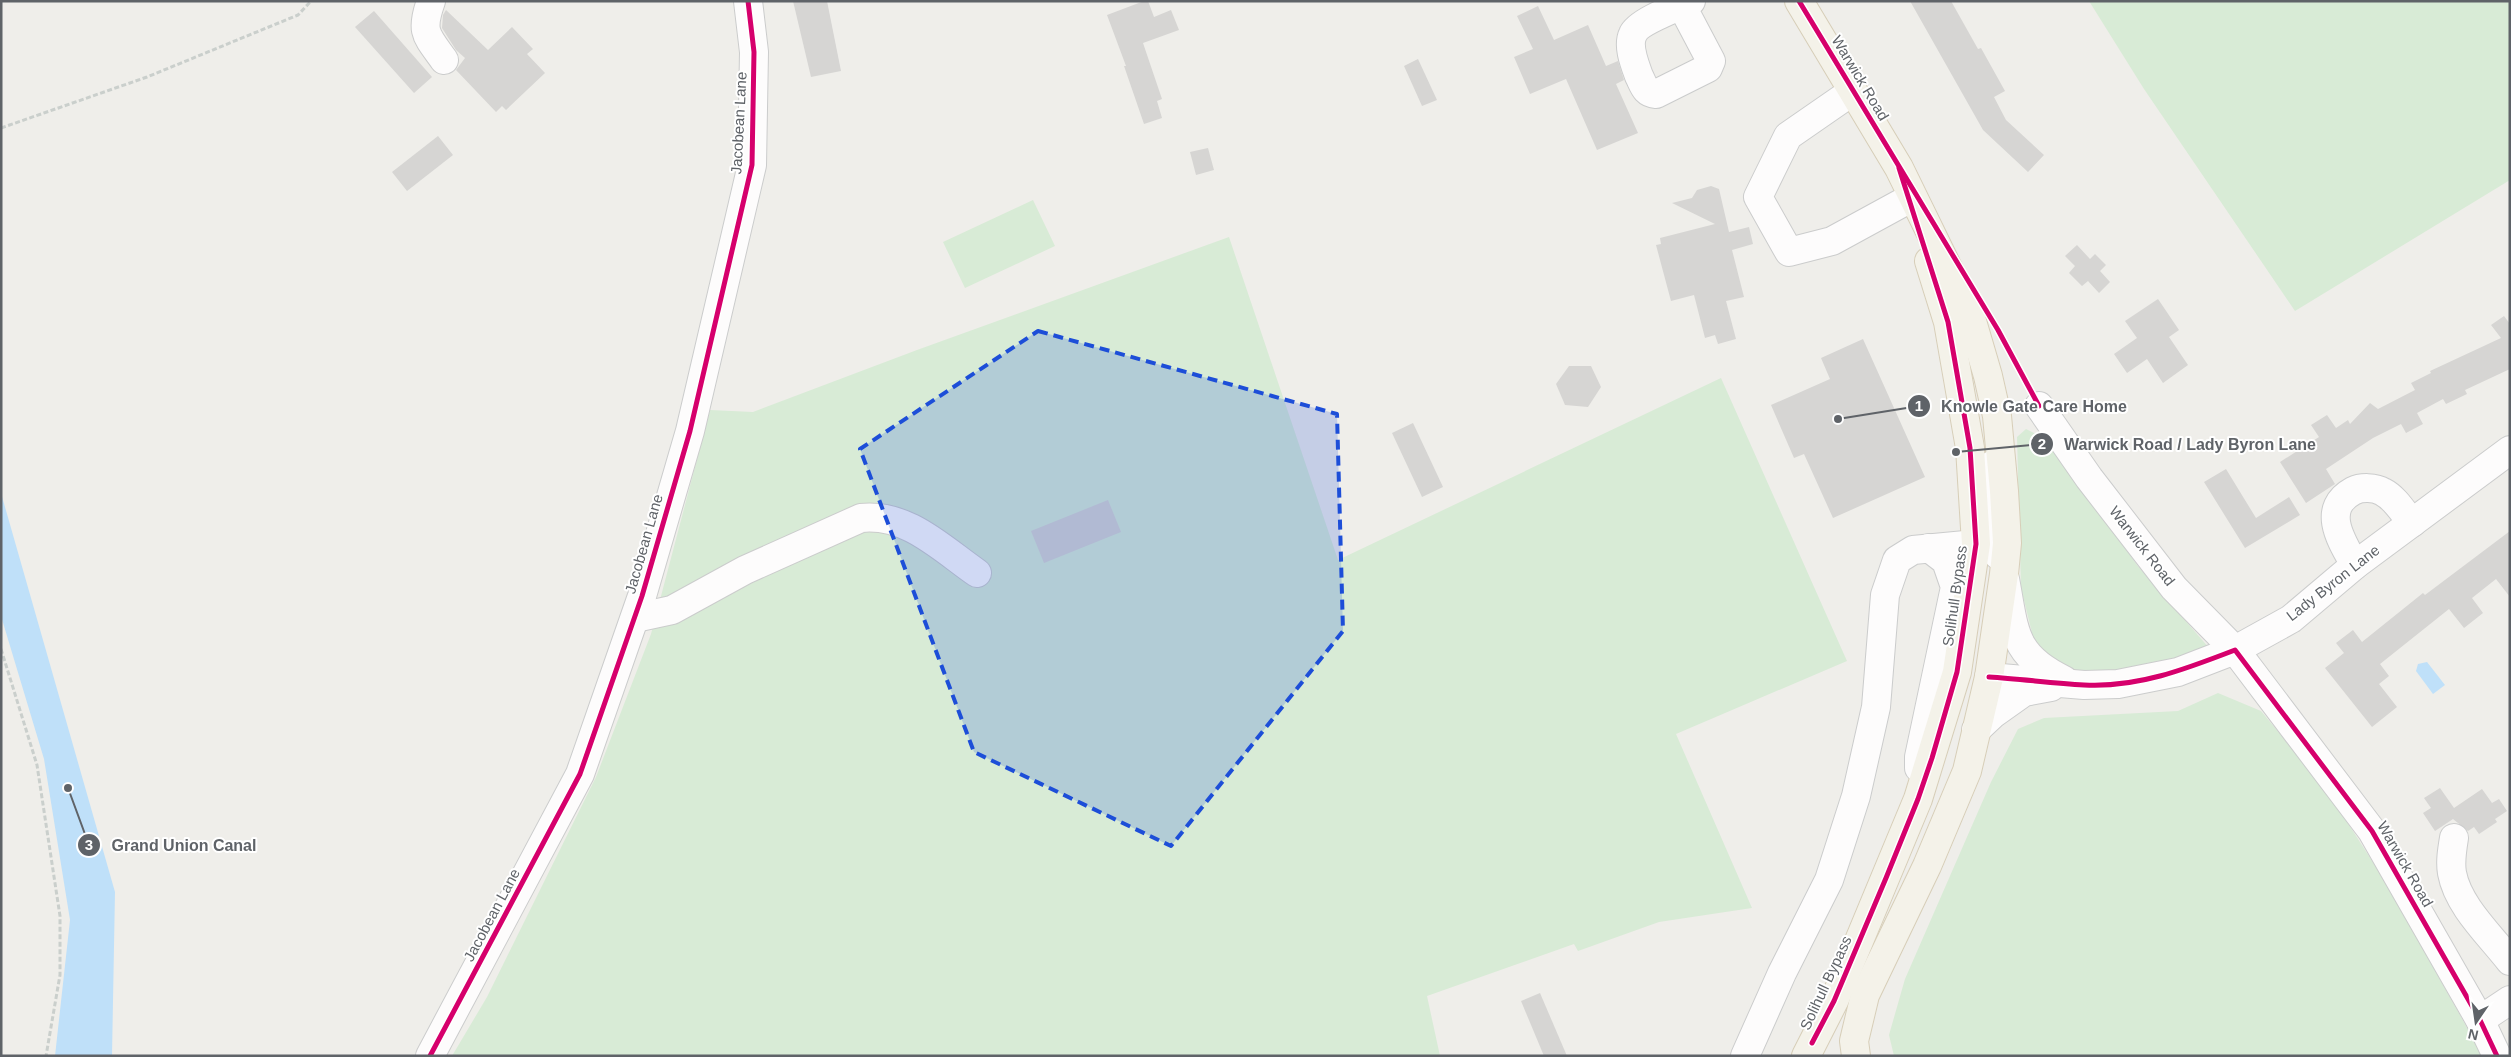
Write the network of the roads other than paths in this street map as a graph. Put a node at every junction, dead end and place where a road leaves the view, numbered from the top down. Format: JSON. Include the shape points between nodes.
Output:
{"nodes":[{"id":1,"x":431,"y":1,"type":"edge"},
{"id":2,"x":748,"y":1,"type":"edge"},
{"id":3,"x":1800,"y":1,"type":"edge"},
{"id":4,"x":444,"y":60,"type":"dead end"},
{"id":5,"x":1853,"y":91,"type":"junction"},
{"id":6,"x":1899,"y":168,"type":"junction"},
{"id":7,"x":1909,"y":199,"type":"junction"},
{"id":8,"x":2040,"y":406,"type":"dead end"},
{"id":9,"x":1997,"y":416,"type":"junction"},
{"id":10,"x":2510,"y":450,"type":"edge"},
{"id":11,"x":2412,"y":523,"type":"junction"},
{"id":12,"x":1984,"y":542,"type":"junction"},
{"id":13,"x":1930,"y":548,"type":"junction"},
{"id":14,"x":2355,"y":564,"type":"junction"},
{"id":15,"x":2004,"y":571,"type":"junction"},
{"id":16,"x":977,"y":573,"type":"dead end"},
{"id":17,"x":634,"y":618,"type":"junction"},
{"id":18,"x":2235,"y":650,"type":"junction"},
{"id":19,"x":1989,"y":677,"type":"junction"},
{"id":20,"x":2072,"y":684,"type":"junction"},
{"id":21,"x":1976,"y":730,"type":"junction"},
{"id":22,"x":1918,"y":799,"type":"junction"},
{"id":23,"x":2454,"y":838,"type":"dead end"},
{"id":24,"x":1886,"y":878,"type":"junction"},
{"id":25,"x":2510,"y":961,"type":"edge"},
{"id":26,"x":2510,"y":1000,"type":"edge"},
{"id":27,"x":2480,"y":1020,"type":"junction"},
{"id":28,"x":430,"y":1056,"type":"edge"},
{"id":29,"x":1745,"y":1056,"type":"edge"},
{"id":30,"x":1806,"y":1056,"type":"edge"},
{"id":31,"x":1856,"y":1056,"type":"edge"},
{"id":32,"x":2497,"y":1056,"type":"edge"}],
"edges":[{"from":1,"to":4,"type":"street","via":[[424,21],[426,32]]},
{"from":2,"to":17,"type":"street","name":"Jacobean Lane","via":[[754,52],[752,166],[690,431]]},
{"from":3,"to":5,"type":"main road","name":"Warwick Road"},
{"from":5,"to":6,"type":"main road","name":"Warwick Road"},
{"from":5,"to":7,"type":"street","via":[[1788,136],[1758,196],[1789,252],[1832,241]]},
{"from":6,"to":7,"type":"main road","name":"Solihull Bypass"},
{"from":6,"to":9,"type":"main road","via":[[1969,311]]},
{"from":7,"to":12,"type":"main road","name":"Solihull Bypass","via":[[1948,322]]},
{"from":8,"to":18,"type":"street","name":"Warwick Road","via":[[2174,588]]},
{"from":9,"to":12,"type":"street"},
{"from":9,"to":15,"type":"main road","via":[[2006,534]]},
{"from":10,"to":11,"type":"street","name":"Lady Byron Lane"},
{"from":11,"to":14,"type":"street","name":"Lady Byron Lane"},
{"from":11,"to":14,"type":"street","via":[[2381,490],[2370,488],[2346,495],[2338,504],[2335,522],[2338,536]]},
{"from":12,"to":13,"type":"street"},
{"from":12,"to":15,"type":"street"},
{"from":12,"to":22,"type":"main road","name":"Solihull Bypass","via":[[1957,672]]},
{"from":13,"to":22,"type":"street","via":[[1946,561],[1955,587],[1919,757]]},
{"from":13,"to":29,"type":"street","via":[[1913,550],[1896,560],[1888,580],[1876,707],[1856,796],[1829,880]]},
{"from":14,"to":18,"type":"street","name":"Lady Byron Lane","via":[[2290,619]]},
{"from":15,"to":19,"type":"main road"},
{"from":15,"to":20,"type":"street","via":[[2016,634],[2029,658],[2042,669]]},
{"from":16,"to":17,"type":"street","via":[[912,526],[877,516],[861,518],[744,570],[672,610]]},
{"from":17,"to":28,"type":"street","name":"Jacobean Lane","via":[[580,774]]},
{"from":18,"to":20,"type":"street","name":"Lady Byron Lane","via":[[2178,672],[2145,680],[2118,684]]},
{"from":18,"to":27,"type":"street","name":"Warwick Road","via":[[2372,831]]},
{"from":19,"to":20,"type":"street","name":"Lady Byron Lane"},
{"from":19,"to":21,"type":"main road"},
{"from":19,"to":24,"type":"main road","via":[[1974,685],[1967,695],[1955,741],[1916,837]]},
{"from":20,"to":21,"type":"street","via":[[2024,692]]},
{"from":21,"to":31,"type":"main road","via":[[1967,771],[1953,809],[1865,995],[1854,1041]]},
{"from":22,"to":24,"type":"main road","name":"Solihull Bypass"},
{"from":23,"to":25,"type":"street","via":[[2451,862],[2458,892]]},
{"from":24,"to":30,"type":"main road","name":"Solihull Bypass","via":[[1834,1001]]},
{"from":26,"to":27,"type":"street"},
{"from":27,"to":32,"type":"street","name":"Warwick Road"}]}
